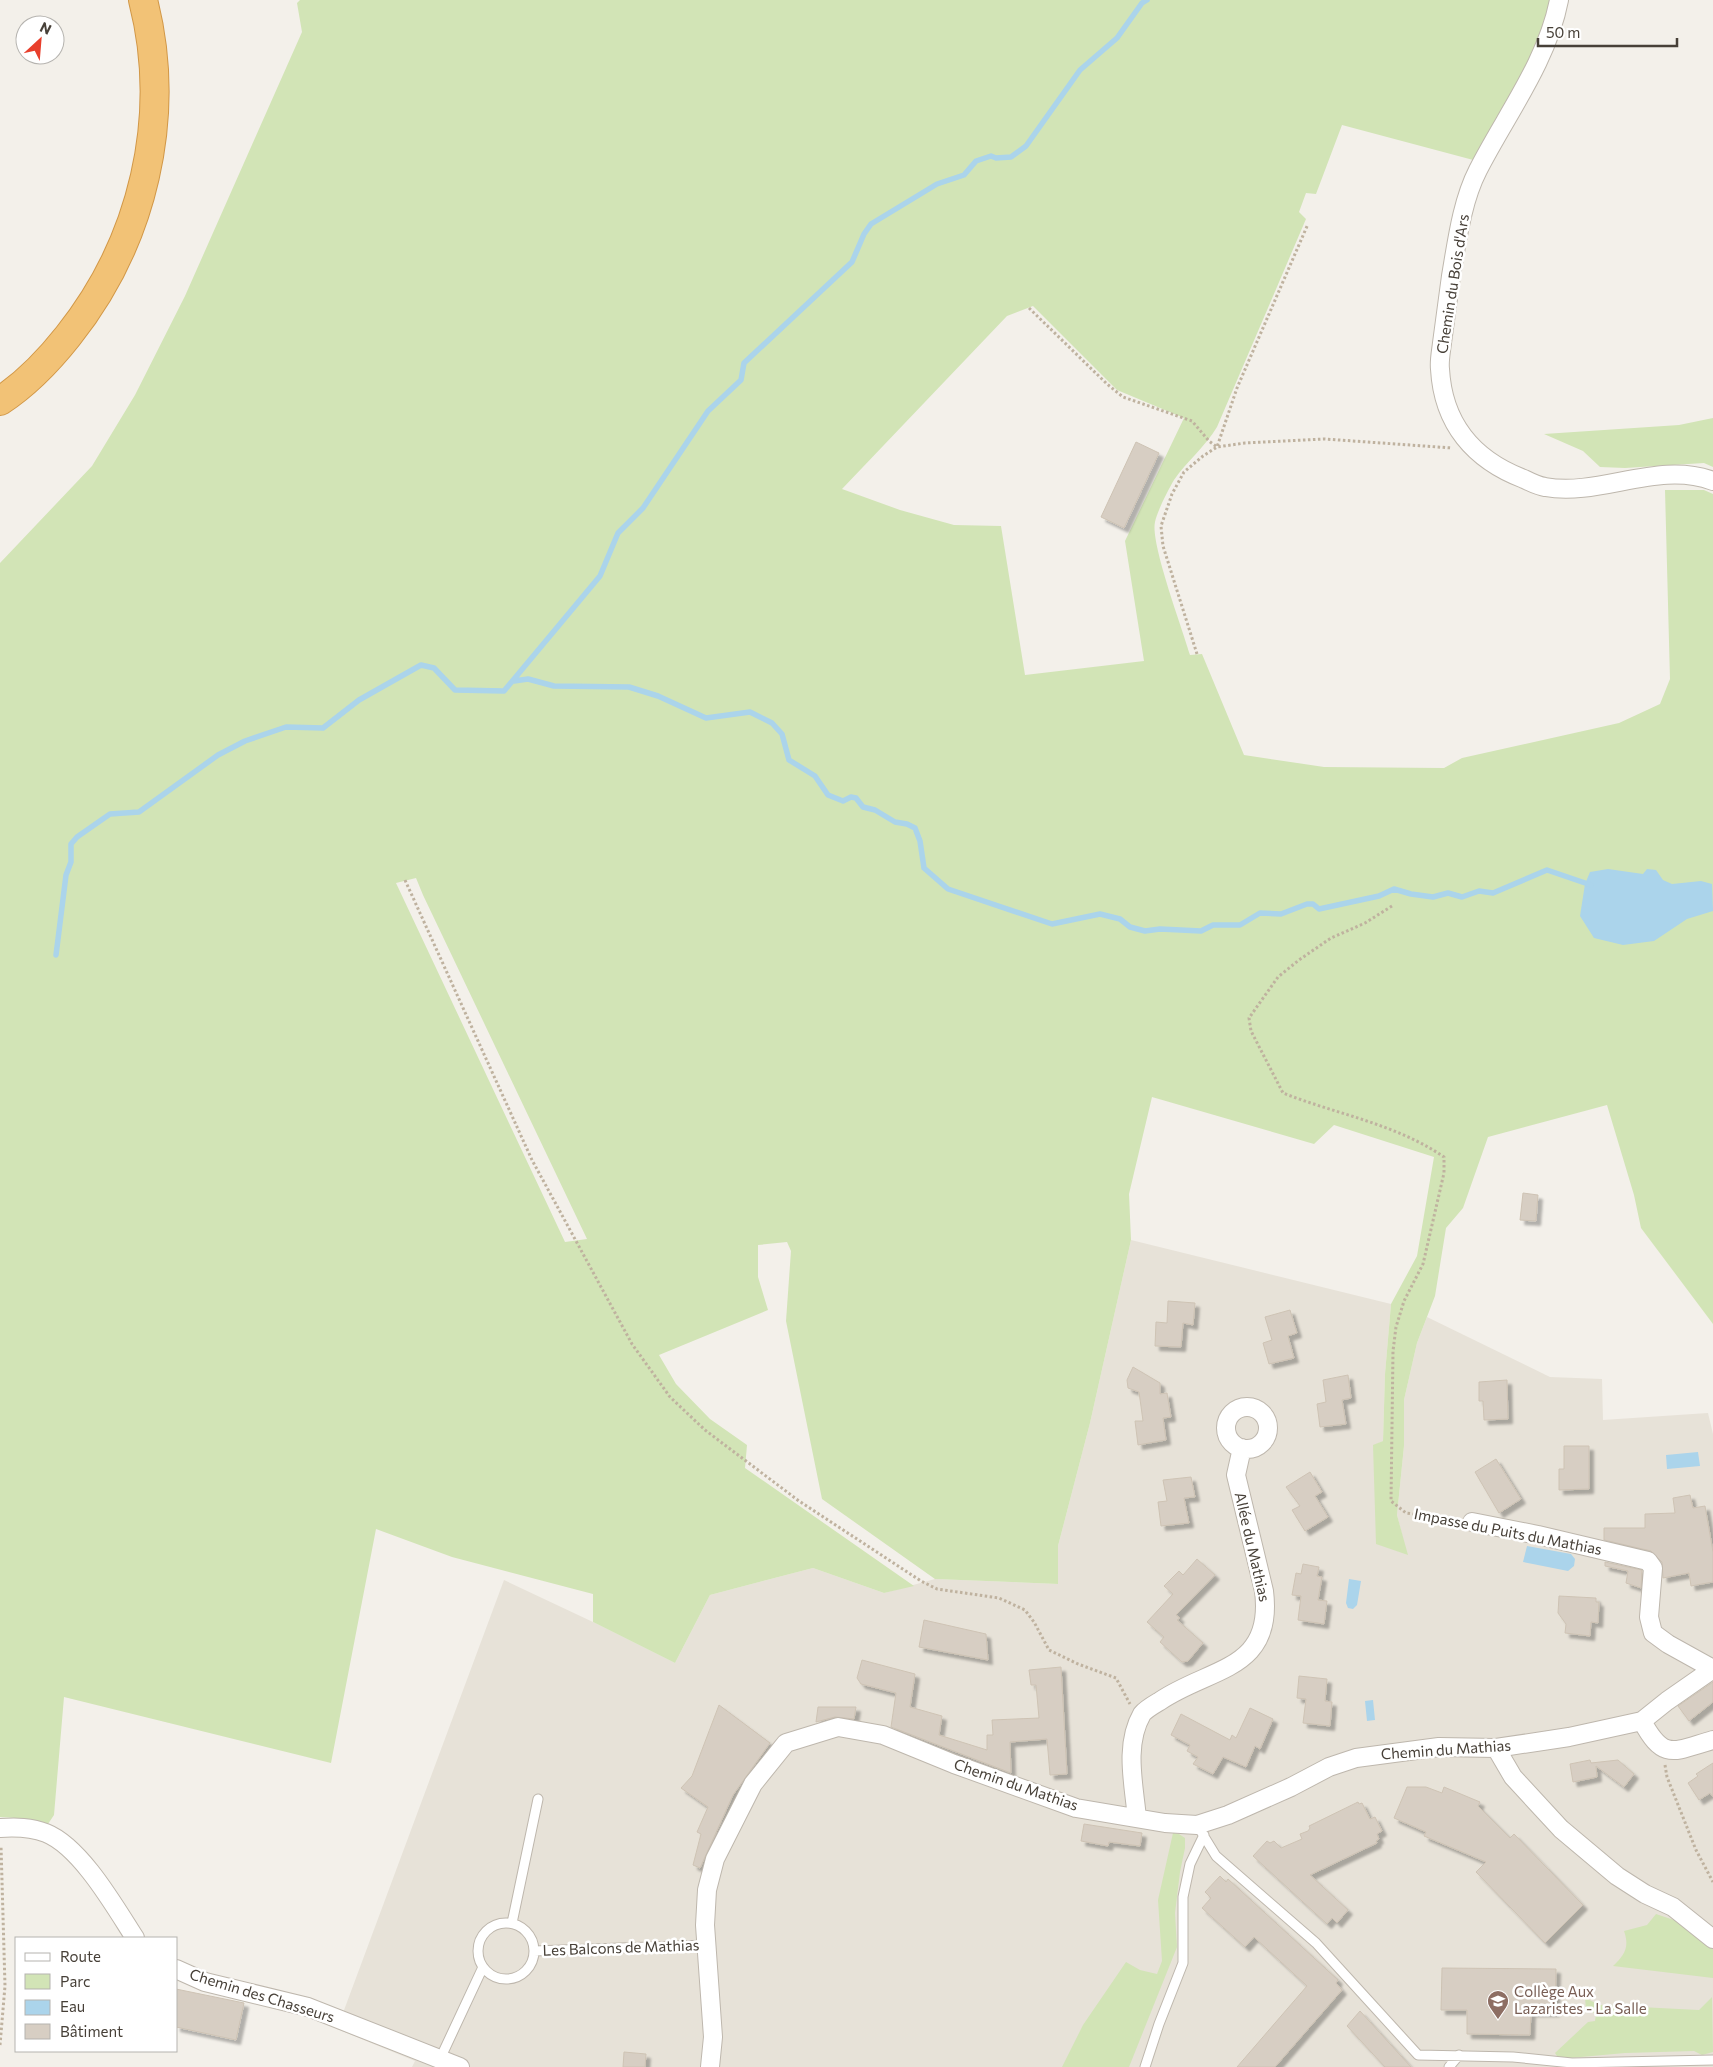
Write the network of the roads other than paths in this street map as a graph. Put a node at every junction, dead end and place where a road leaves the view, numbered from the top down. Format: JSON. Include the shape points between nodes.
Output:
{"nodes":[{"id":1,"x":144,"y":0,"type":"edge"},
{"id":2,"x":1559,"y":0,"type":"edge"},
{"id":3,"x":0,"y":401,"type":"edge"},
{"id":4,"x":1713,"y":481,"type":"edge"},
{"id":5,"x":1242,"y":1448,"type":"dead end"},
{"id":6,"x":1472,"y":1522,"type":"road end"},
{"id":7,"x":1713,"y":1669,"type":"edge"},
{"id":8,"x":1642,"y":1721,"type":"junction"},
{"id":9,"x":1713,"y":1740,"type":"edge"},
{"id":10,"x":1496,"y":1748,"type":"junction"},
{"id":11,"x":538,"y":1799,"type":"dead end"},
{"id":12,"x":1137,"y":1818,"type":"junction"},
{"id":13,"x":0,"y":1828,"type":"edge"},
{"id":14,"x":1201,"y":1830,"type":"junction"},
{"id":15,"x":512,"y":1923,"type":"junction"},
{"id":16,"x":134,"y":1937,"type":"edge"},
{"id":17,"x":1713,"y":1939,"type":"edge"},
{"id":18,"x":708,"y":1945,"type":"junction"},
{"id":19,"x":534,"y":1951,"type":"junction"},
{"id":20,"x":483,"y":1967,"type":"junction"},
{"id":21,"x":178,"y":1970,"type":"edge"},
{"id":22,"x":1459,"y":2055,"type":"junction"},
{"id":23,"x":440,"y":2059,"type":"junction"},
{"id":24,"x":1713,"y":2060,"type":"edge"},
{"id":25,"x":460,"y":2067,"type":"edge"},
{"id":26,"x":710,"y":2067,"type":"edge"},
{"id":27,"x":1145,"y":2067,"type":"edge"},
{"id":28,"x":1449,"y":2067,"type":"edge"}],
"edges":[{"from":1,"to":3,"type":"highway","via":[[153,50],[155,107],[148,165],[134,216],[116,261],[86,312],[44,364]]},
{"from":2,"to":4,"type":"street","name":"Chemin du Bois d'Ars","via":[[1543,49],[1468,196],[1455,254],[1440,368],[1444,395],[1454,422],[1469,445],[1488,462],[1545,487],[1578,488],[1681,474]]},
{"from":5,"to":12,"type":"street","name":"Allée du Mathias","via":[[1236,1475],[1264,1591],[1264,1623],[1257,1640],[1236,1664],[1174,1691],[1143,1712],[1134,1733],[1131,1759]]},
{"from":6,"to":7,"type":"street","name":"Impasse du Puits du Mathias","via":[[1648,1561],[1653,1568],[1649,1617],[1653,1633]]},
{"from":7,"to":8,"type":"street","name":"Chemin du Mathias"},
{"from":8,"to":9,"type":"street","via":[[1660,1748],[1675,1751]]},
{"from":8,"to":10,"type":"street","name":"Chemin du Mathias"},
{"from":10,"to":14,"type":"street","name":"Chemin du Mathias","via":[[1439,1747],[1356,1758],[1329,1767]]},
{"from":10,"to":17,"type":"street","via":[[1514,1777],[1561,1829],[1617,1876],[1644,1894],[1673,1907]]},
{"from":11,"to":15,"type":"lane"},
{"from":12,"to":14,"type":"street","name":"Chemin du Mathias"},
{"from":12,"to":18,"type":"street","name":"Chemin du Mathias","via":[[1076,1808],[954,1764],[883,1734],[838,1727],[786,1743],[753,1784],[715,1858],[707,1890],[705,1925]]},
{"from":13,"to":16,"type":"street","via":[[23,1827],[46,1833],[72,1850]]},
{"from":14,"to":22,"type":"lane","via":[[1216,1856],[1316,1943],[1418,2055]]},
{"from":14,"to":27,"type":"lane","via":[[1183,1897],[1184,1963]]},
{"from":15,"to":19,"type":"lane","name":"Les Balcons de Mathias","via":[[528,1933]]},
{"from":15,"to":20,"type":"lane","via":[[493,1926],[480,1940],[478,1949]]},
{"from":18,"to":19,"type":"lane","name":"Les Balcons de Mathias"},
{"from":18,"to":26,"type":"street","name":"Chemin du Mathias","via":[[713,2037]]},
{"from":19,"to":20,"type":"lane","name":"Les Balcons de Mathias","via":[[529,1967],[515,1977],[497,1977]]},
{"from":20,"to":23,"type":"lane"},
{"from":21,"to":23,"type":"street","name":"Chemin des Chasseurs","via":[[206,1982],[308,2007]]},
{"from":22,"to":24,"type":"lane","via":[[1572,2063]]},
{"from":22,"to":28,"type":"lane"},
{"from":23,"to":25,"type":"street","name":"Chemin des Chasseurs"}]}
